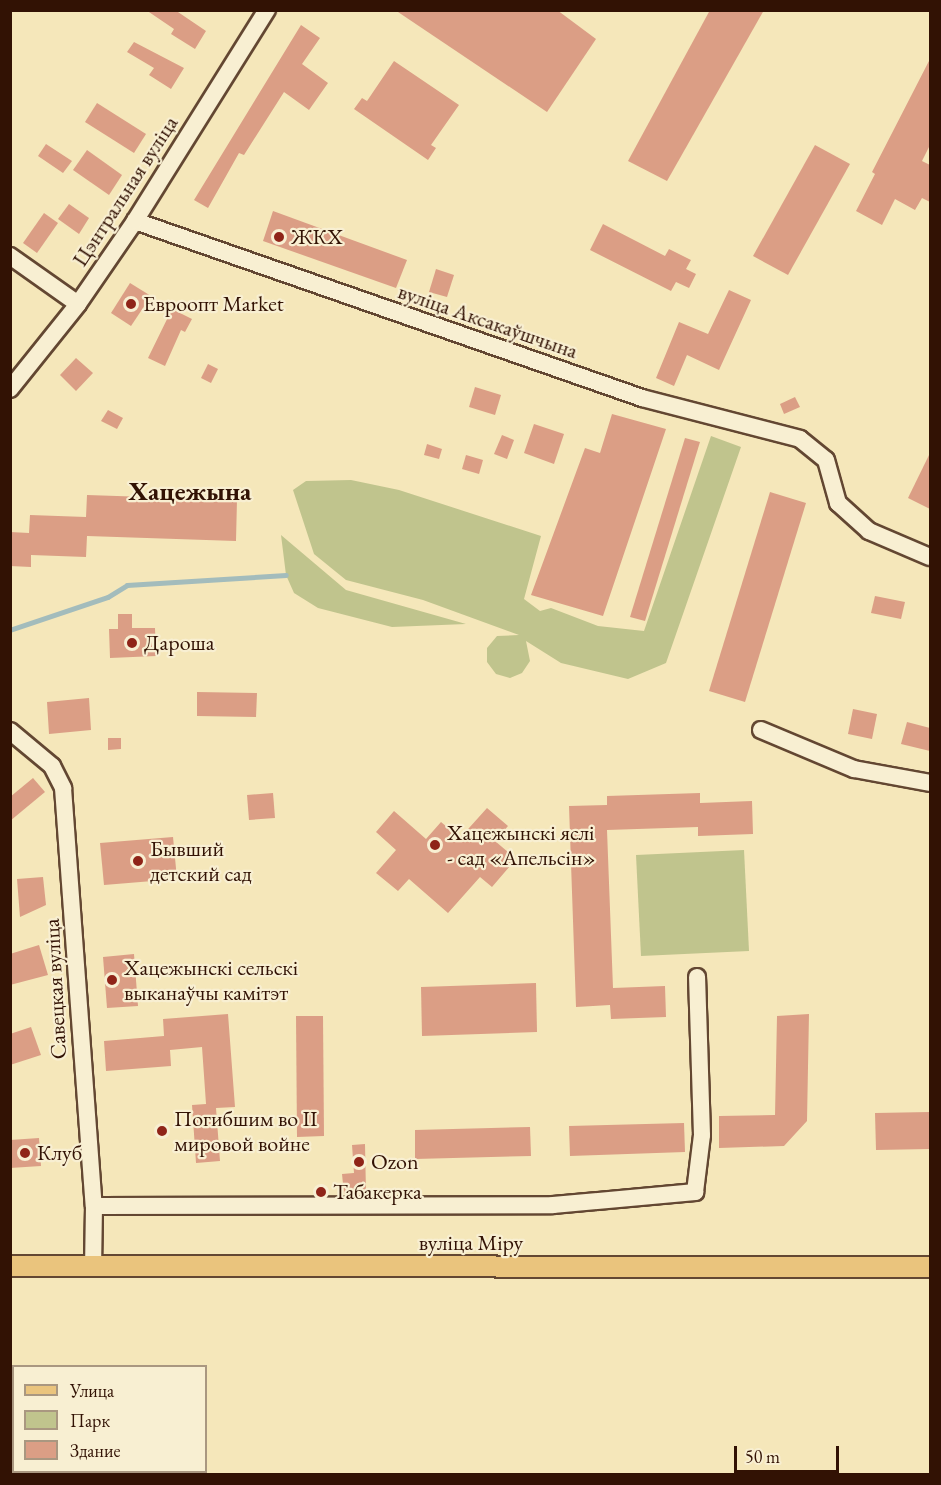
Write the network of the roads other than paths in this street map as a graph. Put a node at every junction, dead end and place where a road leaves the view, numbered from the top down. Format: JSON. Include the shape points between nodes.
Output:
{"nodes":[{"id":1,"x":267,"y":10,"type":"edge"},
{"id":2,"x":135,"y":221,"type":"junction"},
{"id":3,"x":10,"y":256,"type":"edge"},
{"id":4,"x":78,"y":304,"type":"junction"},
{"id":5,"x":10,"y":389,"type":"edge"},
{"id":6,"x":930,"y":557,"type":"edge"},
{"id":7,"x":10,"y":730,"type":"edge"},
{"id":8,"x":761,"y":730,"type":"dead end"},
{"id":9,"x":930,"y":783,"type":"edge"},
{"id":10,"x":697,"y":976,"type":"dead end"},
{"id":11,"x":94,"y":1206,"type":"junction"},
{"id":12,"x":10,"y":1266,"type":"edge"},
{"id":13,"x":93,"y":1267,"type":"junction"},
{"id":14,"x":930,"y":1267,"type":"edge"}],
"edges":[{"from":1,"to":2,"type":"street","name":"Цэнтральная вуліца"},
{"from":2,"to":4,"type":"street","name":"Цэнтральная вуліца"},
{"from":2,"to":6,"type":"street","name":"вуліца Аксакаўшчына","via":[[642,398],[800,439],[826,460],[838,503],[869,531]]},
{"from":3,"to":4,"type":"street"},
{"from":4,"to":5,"type":"street","name":"Цэнтральная вуліца"},
{"from":7,"to":11,"type":"street","name":"Савецкая вуліца","via":[[52,766],[63,788]]},
{"from":8,"to":9,"type":"street","via":[[854,769]]},
{"from":10,"to":11,"type":"street","name":"вуліца Міру","via":[[702,1134],[695,1192],[553,1205]]},
{"from":11,"to":13,"type":"street","name":"Савецкая вуліца"},
{"from":12,"to":13,"type":"main road","name":"вуліца Міру"},
{"from":13,"to":14,"type":"main road","name":"вуліца Міру"}]}
